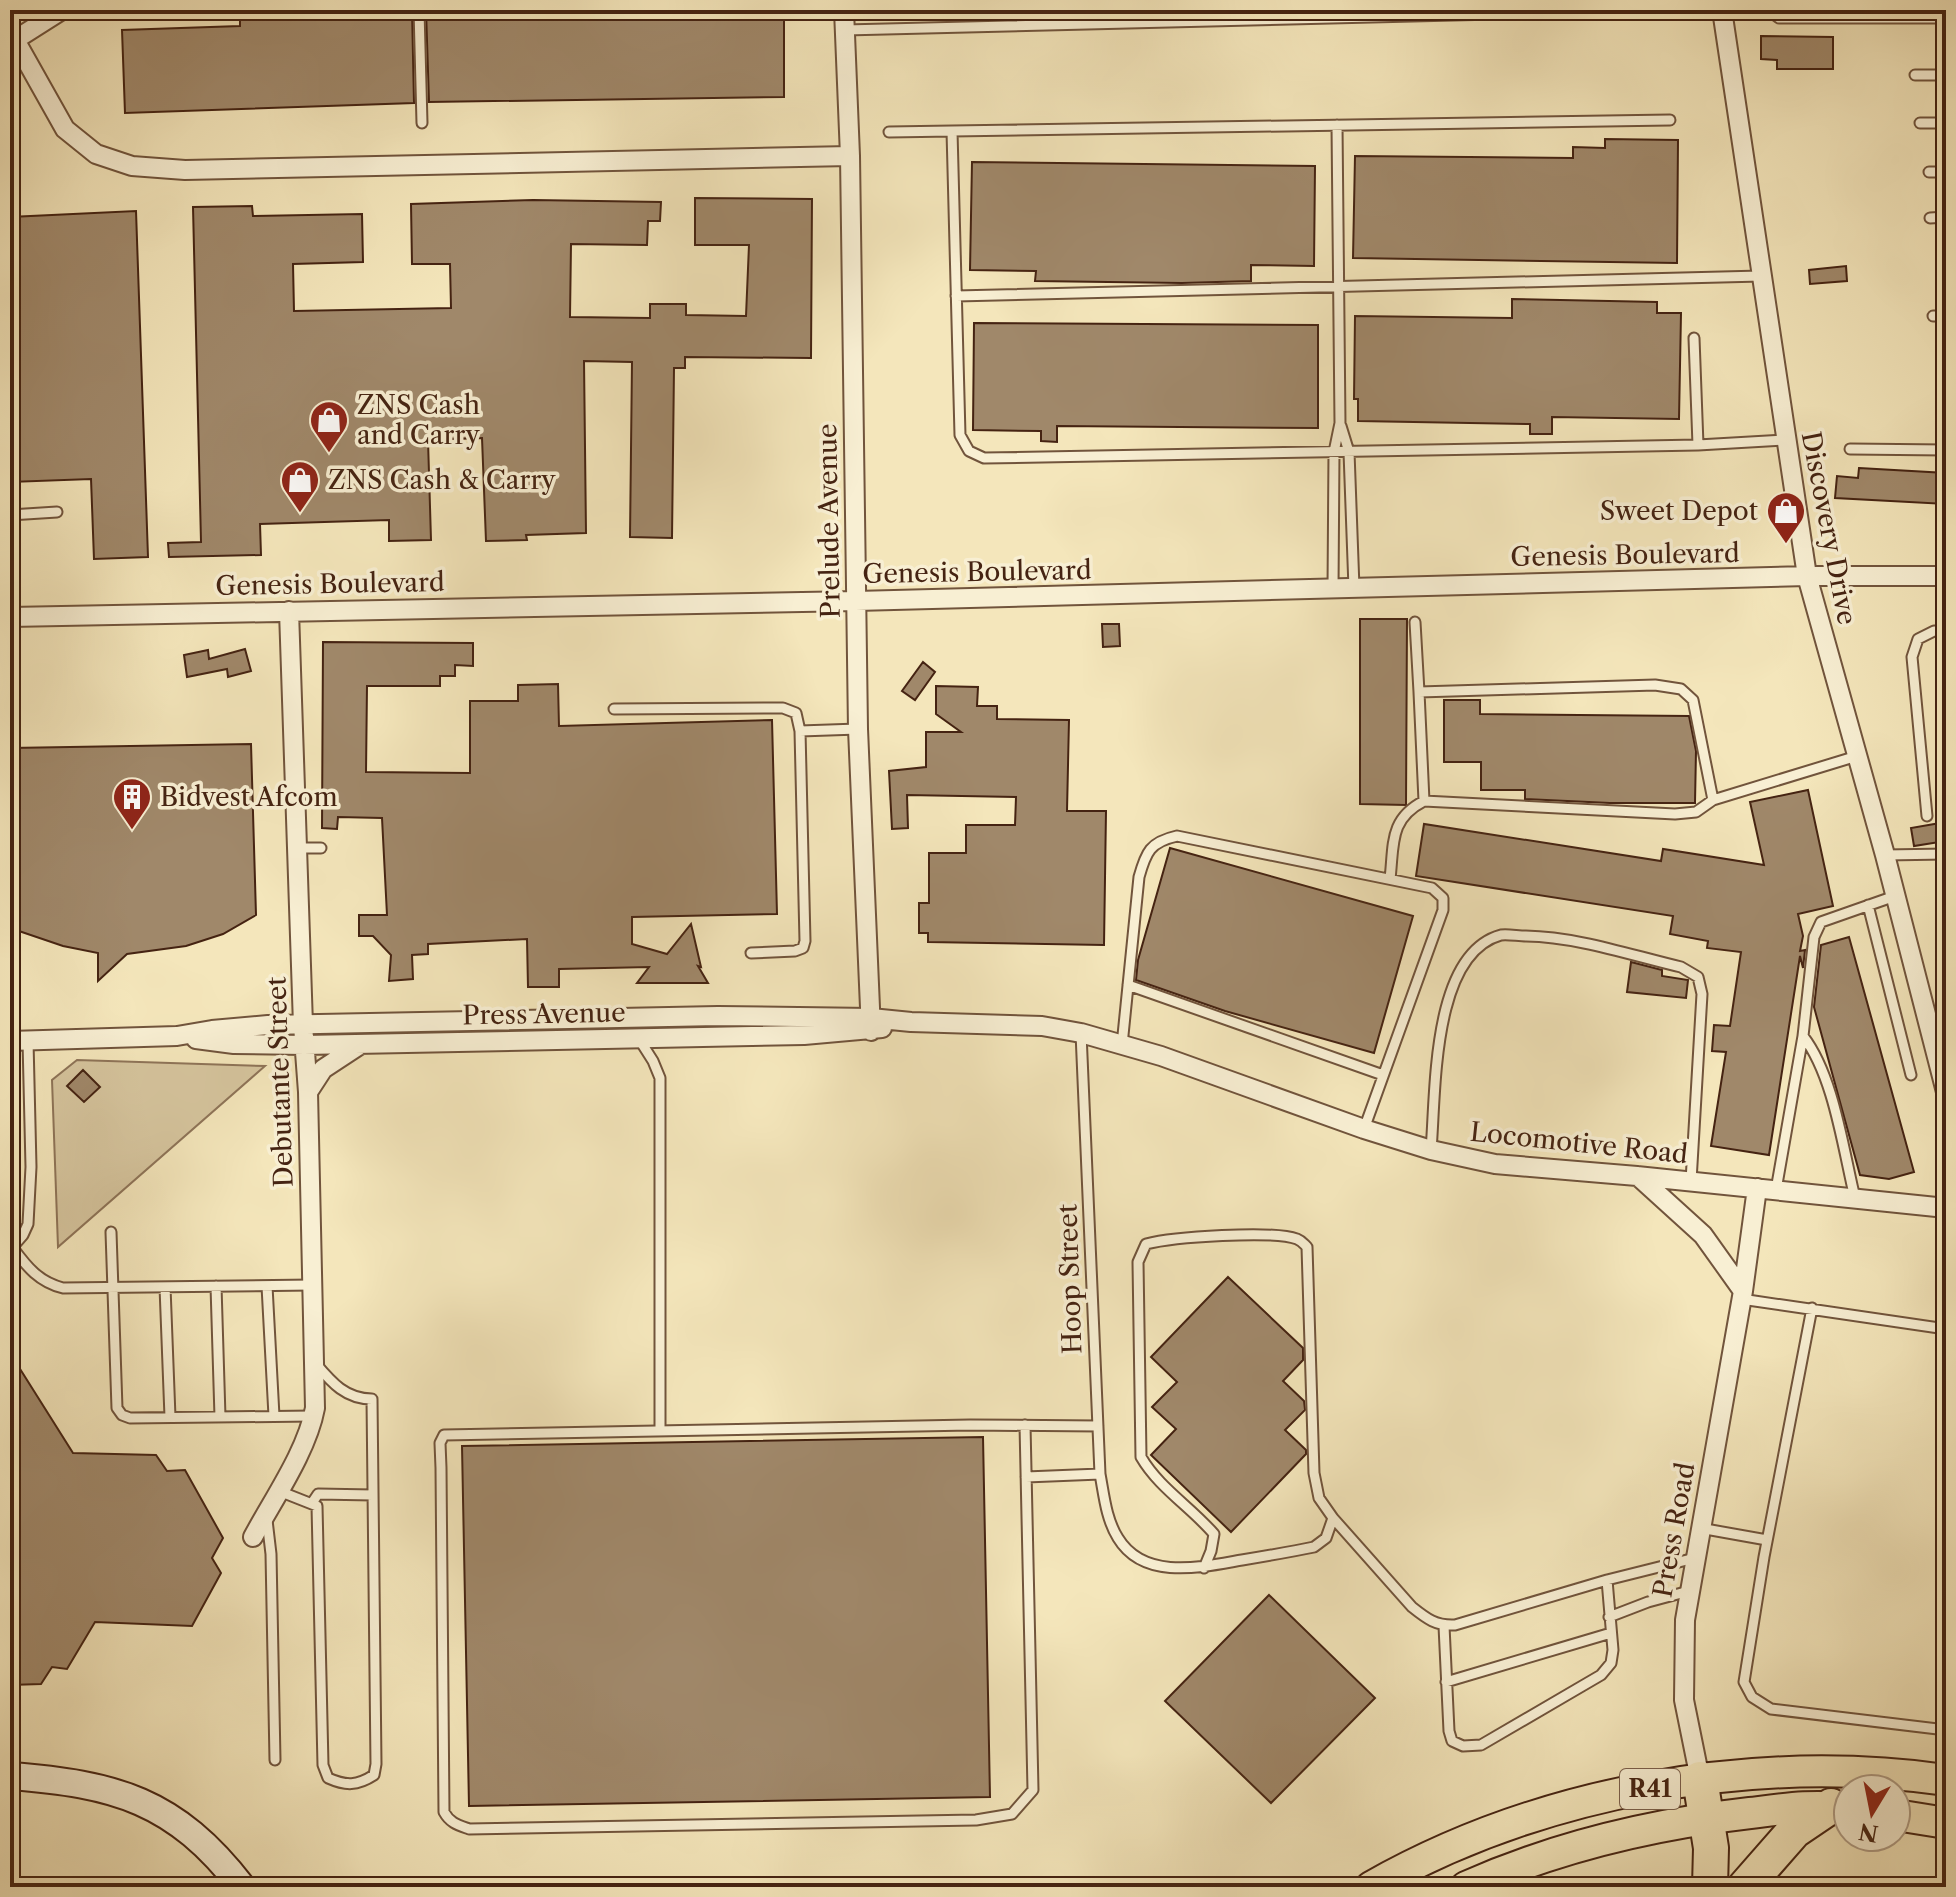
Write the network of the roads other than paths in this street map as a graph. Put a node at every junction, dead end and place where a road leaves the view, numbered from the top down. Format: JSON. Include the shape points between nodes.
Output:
{"nodes":[{"id":1,"x":62,"y":10,"type":"edge"},
{"id":2,"x":419,"y":10,"type":"edge"},
{"id":3,"x":844,"y":10,"type":"edge"},
{"id":4,"x":1664,"y":10,"type":"edge"},
{"id":5,"x":1722,"y":10,"type":"edge"},
{"id":6,"x":1768,"y":10,"type":"edge"},
{"id":7,"x":1946,"y":18,"type":"edge"},
{"id":8,"x":845,"y":30,"type":"junction"},
{"id":9,"x":12,"y":42,"type":"edge"},
{"id":10,"x":1915,"y":75,"type":"dead end"},
{"id":11,"x":1946,"y":75,"type":"edge"},
{"id":12,"x":1670,"y":120,"type":"dead end"},
{"id":13,"x":422,"y":123,"type":"dead end"},
{"id":14,"x":1920,"y":123,"type":"dead end"},
{"id":15,"x":1946,"y":123,"type":"edge"},
{"id":16,"x":1337,"y":125,"type":"junction"},
{"id":17,"x":952,"y":131,"type":"junction"},
{"id":18,"x":889,"y":132,"type":"dead end"},
{"id":19,"x":850,"y":156,"type":"junction"},
{"id":20,"x":1929,"y":172,"type":"dead end"},
{"id":21,"x":1946,"y":172,"type":"edge"},
{"id":22,"x":1946,"y":217,"type":"edge"},
{"id":23,"x":1930,"y":218,"type":"dead end"},
{"id":24,"x":1761,"y":276,"type":"junction"},
{"id":25,"x":1339,"y":287,"type":"junction"},
{"id":26,"x":956,"y":296,"type":"junction"},
{"id":27,"x":1933,"y":316,"type":"dead end"},
{"id":28,"x":1946,"y":316,"type":"edge"},
{"id":29,"x":1694,"y":338,"type":"dead end"},
{"id":30,"x":1340,"y":423,"type":"junction"},
{"id":31,"x":1785,"y":440,"type":"junction"},
{"id":32,"x":1698,"y":445,"type":"junction"},
{"id":33,"x":1850,"y":449,"type":"dead end"},
{"id":34,"x":1946,"y":450,"type":"edge"},
{"id":35,"x":1334,"y":452,"type":"junction"},
{"id":36,"x":1349,"y":452,"type":"junction"},
{"id":37,"x":57,"y":512,"type":"dead end"},
{"id":38,"x":10,"y":515,"type":"edge"},
{"id":39,"x":1807,"y":576,"type":"junction"},
{"id":40,"x":1946,"y":576,"type":"edge"},
{"id":41,"x":1354,"y":588,"type":"junction"},
{"id":42,"x":1333,"y":589,"type":"junction"},
{"id":43,"x":856,"y":601,"type":"junction"},
{"id":44,"x":289,"y":611,"type":"junction"},
{"id":45,"x":10,"y":617,"type":"edge"},
{"id":46,"x":1415,"y":622,"type":"dead end"},
{"id":47,"x":1946,"y":631,"type":"edge"},
{"id":48,"x":1419,"y":692,"type":"junction"},
{"id":49,"x":614,"y":709,"type":"dead end"},
{"id":50,"x":858,"y":729,"type":"junction"},
{"id":51,"x":800,"y":731,"type":"junction"},
{"id":52,"x":1857,"y":756,"type":"junction"},
{"id":53,"x":1713,"y":800,"type":"junction"},
{"id":54,"x":1424,"y":801,"type":"junction"},
{"id":55,"x":1927,"y":816,"type":"dead end"},
{"id":56,"x":296,"y":848,"type":"junction"},
{"id":57,"x":321,"y":848,"type":"dead end"},
{"id":58,"x":1946,"y":854,"type":"edge"},
{"id":59,"x":1885,"y":855,"type":"junction"},
{"id":60,"x":1390,"y":879,"type":"junction"},
{"id":61,"x":1895,"y":896,"type":"junction"},
{"id":62,"x":1868,"y":905,"type":"junction"},
{"id":63,"x":751,"y":953,"type":"dead end"},
{"id":64,"x":1128,"y":985,"type":"junction"},
{"id":65,"x":718,"y":1016,"type":"junction"},
{"id":66,"x":871,"y":1024,"type":"junction"},
{"id":67,"x":303,"y":1025,"type":"junction"},
{"id":68,"x":1081,"y":1033,"type":"junction"},
{"id":69,"x":177,"y":1036,"type":"junction"},
{"id":70,"x":718,"y":1036,"type":"junction"},
{"id":71,"x":1803,"y":1036,"type":"junction"},
{"id":72,"x":638,"y":1038,"type":"junction"},
{"id":73,"x":19,"y":1041,"type":"edge"},
{"id":74,"x":360,"y":1044,"type":"junction"},
{"id":75,"x":304,"y":1045,"type":"junction"},
{"id":76,"x":1122,"y":1045,"type":"junction"},
{"id":77,"x":275,"y":1046,"type":"junction"},
{"id":78,"x":1383,"y":1075,"type":"junction"},
{"id":79,"x":1911,"y":1075,"type":"dead end"},
{"id":80,"x":308,"y":1092,"type":"junction"},
{"id":81,"x":1946,"y":1092,"type":"edge"},
{"id":82,"x":1364,"y":1129,"type":"junction"},
{"id":83,"x":1431,"y":1150,"type":"junction"},
{"id":84,"x":1637,"y":1176,"type":"junction"},
{"id":85,"x":1691,"y":1181,"type":"junction"},
{"id":86,"x":1766,"y":1189,"type":"junction"},
{"id":87,"x":1855,"y":1198,"type":"junction"},
{"id":88,"x":1946,"y":1208,"type":"edge"},
{"id":89,"x":111,"y":1232,"type":"dead end"},
{"id":90,"x":11,"y":1249,"type":"edge"},
{"id":91,"x":312,"y":1285,"type":"junction"},
{"id":92,"x":216,"y":1286,"type":"junction"},
{"id":93,"x":267,"y":1286,"type":"junction"},
{"id":94,"x":165,"y":1287,"type":"junction"},
{"id":95,"x":112,"y":1288,"type":"junction"},
{"id":96,"x":1742,"y":1295,"type":"junction"},
{"id":97,"x":1812,"y":1308,"type":"junction"},
{"id":98,"x":1946,"y":1329,"type":"edge"},
{"id":99,"x":314,"y":1361,"type":"junction"},
{"id":100,"x":274,"y":1416,"type":"junction"},
{"id":101,"x":313,"y":1416,"type":"junction"},
{"id":102,"x":170,"y":1417,"type":"junction"},
{"id":103,"x":220,"y":1417,"type":"junction"},
{"id":104,"x":1025,"y":1425,"type":"junction"},
{"id":105,"x":1098,"y":1426,"type":"junction"},
{"id":106,"x":660,"y":1430,"type":"junction"},
{"id":107,"x":1100,"y":1474,"type":"junction"},
{"id":108,"x":1026,"y":1477,"type":"junction"},
{"id":109,"x":278,"y":1490,"type":"junction"},
{"id":110,"x":373,"y":1495,"type":"junction"},
{"id":111,"x":312,"y":1503,"type":"junction"},
{"id":112,"x":266,"y":1512,"type":"junction"},
{"id":113,"x":1333,"y":1518,"type":"junction"},
{"id":114,"x":1700,"y":1528,"type":"junction"},
{"id":115,"x":253,"y":1537,"type":"dead end"},
{"id":116,"x":1767,"y":1540,"type":"junction"},
{"id":117,"x":1695,"y":1558,"type":"junction"},
{"id":118,"x":1204,"y":1568,"type":"junction"},
{"id":119,"x":1607,"y":1580,"type":"junction"},
{"id":120,"x":1689,"y":1591,"type":"junction"},
{"id":121,"x":1609,"y":1617,"type":"junction"},
{"id":122,"x":1444,"y":1626,"type":"junction"},
{"id":123,"x":1611,"y":1633,"type":"junction"},
{"id":124,"x":1446,"y":1682,"type":"junction"},
{"id":125,"x":1946,"y":1730,"type":"edge"},
{"id":126,"x":275,"y":1760,"type":"dead end"},
{"id":127,"x":10,"y":1776,"type":"edge"},
{"id":128,"x":1700,"y":1779,"type":"junction"},
{"id":129,"x":1946,"y":1780,"type":"edge"},
{"id":130,"x":1832,"y":1807,"type":"edge"},
{"id":131,"x":1832,"y":1811,"type":"edge"},
{"id":132,"x":1705,"y":1818,"type":"junction"},
{"id":133,"x":1912,"y":1818,"type":"edge"},
{"id":134,"x":1946,"y":1823,"type":"edge"},
{"id":135,"x":242,"y":1887,"type":"edge"},
{"id":136,"x":1371,"y":1887,"type":"edge"},
{"id":137,"x":1466,"y":1887,"type":"edge"},
{"id":138,"x":1710,"y":1887,"type":"edge"},
{"id":139,"x":1745,"y":1887,"type":"edge"}],
"edges":[{"from":1,"to":9,"type":"street"},
{"from":2,"to":13,"type":"lane"},
{"from":3,"to":8,"type":"street","name":"Prelude Avenue"},
{"from":4,"to":8,"type":"lane"},
{"from":5,"to":24,"type":"street","name":"Discovery Drive"},
{"from":6,"to":7,"type":"lane","via":[[1779,18]]},
{"from":8,"to":19,"type":"street","name":"Prelude Avenue"},
{"from":9,"to":19,"type":"street","via":[[65,129],[96,154],[132,166],[201,170]]},
{"from":10,"to":11,"type":"lane"},
{"from":12,"to":16,"type":"lane"},
{"from":14,"to":15,"type":"lane"},
{"from":16,"to":17,"type":"lane"},
{"from":16,"to":25,"type":"lane"},
{"from":17,"to":18,"type":"lane"},
{"from":17,"to":26,"type":"lane"},
{"from":19,"to":43,"type":"street","name":"Prelude Avenue"},
{"from":20,"to":21,"type":"lane"},
{"from":22,"to":23,"type":"lane"},
{"from":24,"to":25,"type":"lane"},
{"from":24,"to":31,"type":"street","name":"Discovery Drive"},
{"from":25,"to":26,"type":"lane"},
{"from":25,"to":30,"type":"lane"},
{"from":26,"to":35,"type":"lane","via":[[960,435],[969,451],[984,458]]},
{"from":27,"to":28,"type":"lane"},
{"from":29,"to":32,"type":"lane"},
{"from":30,"to":35,"type":"lane"},
{"from":30,"to":36,"type":"lane"},
{"from":31,"to":32,"type":"lane"},
{"from":31,"to":39,"type":"street","name":"Discovery Drive"},
{"from":32,"to":36,"type":"lane"},
{"from":33,"to":34,"type":"lane"},
{"from":35,"to":36,"type":"lane"},
{"from":35,"to":42,"type":"lane"},
{"from":36,"to":41,"type":"lane"},
{"from":37,"to":38,"type":"lane"},
{"from":39,"to":40,"type":"street","name":"Genesis Boulevard"},
{"from":39,"to":41,"type":"street","name":"Genesis Boulevard"},
{"from":39,"to":52,"type":"street","name":"Discovery Drive"},
{"from":41,"to":42,"type":"street","name":"Genesis Boulevard"},
{"from":42,"to":43,"type":"street","name":"Genesis Boulevard"},
{"from":43,"to":44,"type":"street","name":"Genesis Boulevard"},
{"from":43,"to":50,"type":"street","name":"Prelude Avenue"},
{"from":44,"to":45,"type":"street","name":"Genesis Boulevard"},
{"from":44,"to":56,"type":"street","name":"Debutante Street"},
{"from":46,"to":48,"type":"lane"},
{"from":47,"to":55,"type":"lane","via":[[1918,639],[1912,657]]},
{"from":48,"to":53,"type":"lane","via":[[1655,685],[1681,689],[1693,700]]},
{"from":48,"to":54,"type":"lane"},
{"from":49,"to":51,"type":"lane","via":[[783,708],[796,713]]},
{"from":50,"to":51,"type":"lane"},
{"from":50,"to":66,"type":"street","name":"Prelude Avenue"},
{"from":51,"to":63,"type":"lane","via":[[805,941],[795,951]]},
{"from":52,"to":53,"type":"lane"},
{"from":52,"to":59,"type":"street","name":"Discovery Drive"},
{"from":53,"to":54,"type":"lane","via":[[1696,812],[1675,814]]},
{"from":54,"to":60,"type":"lane","via":[[1408,810],[1397,826]]},
{"from":56,"to":57,"type":"lane"},
{"from":56,"to":67,"type":"street","name":"Debutante Street"},
{"from":58,"to":59,"type":"lane"},
{"from":59,"to":61,"type":"street","name":"Discovery Drive"},
{"from":60,"to":64,"type":"lane","via":[[1177,836],[1159,840],[1145,856],[1139,877]]},
{"from":60,"to":78,"type":"lane","via":[[1432,888],[1443,898],[1443,910]]},
{"from":61,"to":62,"type":"lane"},
{"from":61,"to":81,"type":"street","name":"Discovery Drive"},
{"from":62,"to":71,"type":"lane","via":[[1821,922],[1817,929]]},
{"from":62,"to":79,"type":"lane"},
{"from":64,"to":76,"type":"lane"},
{"from":64,"to":78,"type":"lane"},
{"from":65,"to":66,"type":"street","name":"Press Avenue"},
{"from":65,"to":67,"type":"street","name":"Press Avenue"},
{"from":65,"to":70,"type":"street"},
{"from":66,"to":68,"type":"street","name":"Press Avenue","via":[[1042,1026]]},
{"from":66,"to":70,"type":"street","name":"Press Avenue"},
{"from":67,"to":69,"type":"street","name":"Press Avenue"},
{"from":67,"to":75,"type":"street","name":"Debutante Street"},
{"from":68,"to":76,"type":"street","name":"Locomotive Road"},
{"from":68,"to":105,"type":"lane","name":"Hoop Street"},
{"from":69,"to":73,"type":"street","name":"Press Avenue"},
{"from":69,"to":77,"type":"street","name":"Press Avenue"},
{"from":70,"to":72,"type":"street","name":"Press Avenue"},
{"from":71,"to":86,"type":"lane"},
{"from":71,"to":87,"type":"lane","via":[[1825,1073]]},
{"from":72,"to":74,"type":"street","name":"Press Avenue"},
{"from":72,"to":106,"type":"lane","via":[[660,1078]]},
{"from":73,"to":90,"type":"lane","via":[[31,1167],[28,1224]]},
{"from":74,"to":75,"type":"street","name":"Press Avenue"},
{"from":74,"to":80,"type":"street","via":[[323,1069]]},
{"from":75,"to":77,"type":"street","name":"Press Avenue"},
{"from":75,"to":80,"type":"street","name":"Debutante Street"},
{"from":76,"to":82,"type":"street","name":"Locomotive Road"},
{"from":77,"to":80,"type":"street","via":[[289,1057]]},
{"from":78,"to":82,"type":"lane"},
{"from":80,"to":91,"type":"street","name":"Debutante Street"},
{"from":82,"to":83,"type":"street","name":"Locomotive Road"},
{"from":83,"to":84,"type":"street","name":"Locomotive Road","via":[[1495,1164]]},
{"from":83,"to":85,"type":"lane","via":[[1442,1020],[1452,983],[1473,952],[1501,935],[1554,937],[1681,967],[1698,977],[1702,994]]},
{"from":84,"to":85,"type":"street","name":"Locomotive Road"},
{"from":84,"to":96,"type":"street","via":[[1703,1235]]},
{"from":85,"to":86,"type":"street","name":"Locomotive Road"},
{"from":86,"to":87,"type":"street","name":"Locomotive Road"},
{"from":86,"to":96,"type":"street","name":"Press Road"},
{"from":87,"to":88,"type":"street","name":"Locomotive Road"},
{"from":89,"to":95,"type":"lane"},
{"from":90,"to":95,"type":"lane","via":[[49,1285]]},
{"from":91,"to":93,"type":"lane"},
{"from":91,"to":99,"type":"street","name":"Debutante Street"},
{"from":92,"to":93,"type":"lane"},
{"from":92,"to":94,"type":"lane"},
{"from":92,"to":103,"type":"lane"},
{"from":93,"to":100,"type":"lane"},
{"from":94,"to":95,"type":"lane"},
{"from":94,"to":102,"type":"lane"},
{"from":95,"to":102,"type":"lane","via":[[117,1408],[130,1418]]},
{"from":96,"to":97,"type":"lane"},
{"from":96,"to":114,"type":"street","name":"Press Road"},
{"from":97,"to":98,"type":"lane"},
{"from":97,"to":116,"type":"lane"},
{"from":99,"to":101,"type":"street","name":"Debutante Street"},
{"from":99,"to":110,"type":"lane","via":[[337,1387],[372,1399]]},
{"from":100,"to":101,"type":"lane"},
{"from":100,"to":103,"type":"lane"},
{"from":101,"to":109,"type":"street","name":"Debutante Street"},
{"from":102,"to":103,"type":"lane"},
{"from":104,"to":105,"type":"lane"},
{"from":104,"to":106,"type":"lane"},
{"from":104,"to":108,"type":"lane"},
{"from":105,"to":107,"type":"lane","name":"Hoop Street"},
{"from":106,"to":108,"type":"lane","via":[[444,1435],[444,1812],[455,1824],[469,1829],[910,1822],[1012,1814],[1033,1790]]},
{"from":107,"to":108,"type":"lane"},
{"from":107,"to":118,"type":"lane","name":"Hoop Street","via":[[1109,1523],[1120,1542],[1138,1558],[1158,1565]]},
{"from":109,"to":111,"type":"lane"},
{"from":109,"to":112,"type":"street","name":"Debutante Street"},
{"from":110,"to":111,"type":"lane","via":[[318,1494]]},
{"from":110,"to":111,"type":"lane","via":[[376,1764],[374,1775],[359,1784],[328,1778],[323,1765],[317,1506]]},
{"from":112,"to":115,"type":"street","name":"Debutante Street"},
{"from":112,"to":126,"type":"lane"},
{"from":113,"to":118,"type":"lane","via":[[1326,1538],[1314,1547]]},
{"from":113,"to":118,"type":"lane","via":[[1319,1498],[1313,1464],[1307,1247],[1300,1239],[1272,1235],[1146,1244],[1138,1262],[1141,1457],[1152,1476],[1214,1534]]},
{"from":113,"to":122,"type":"lane","via":[[1412,1607]]},
{"from":114,"to":116,"type":"lane"},
{"from":114,"to":117,"type":"street","name":"Press Road"},
{"from":116,"to":125,"type":"lane","via":[[1744,1682],[1752,1697],[1771,1709]]},
{"from":117,"to":119,"type":"lane"},
{"from":117,"to":120,"type":"street","name":"Press Road"},
{"from":119,"to":121,"type":"lane"},
{"from":119,"to":122,"type":"lane"},
{"from":120,"to":121,"type":"lane"},
{"from":120,"to":128,"type":"street","name":"Press Road","via":[[1684,1700]]},
{"from":121,"to":123,"type":"lane"},
{"from":122,"to":124,"type":"lane"},
{"from":123,"to":124,"type":"lane"},
{"from":123,"to":124,"type":"lane","via":[[1611,1663],[1601,1675],[1481,1745],[1452,1741]]},
{"from":127,"to":135,"type":"street","via":[[98,1786],[156,1807],[211,1852]]},
{"from":128,"to":129,"type":"main road","number":"R41","via":[[1869,1770]]},
{"from":128,"to":132,"type":"highway"},
{"from":128,"to":136,"type":"main road","number":"R41","via":[[1536,1815],[1464,1840]]},
{"from":130,"to":132,"type":"main road","number":"R41"},
{"from":131,"to":139,"type":"highway","via":[[1794,1831]]},
{"from":132,"to":137,"type":"main road","number":"R41","via":[[1558,1851]]},
{"from":132,"to":138,"type":"highway"},
{"from":133,"to":134,"type":"main road"}]}
